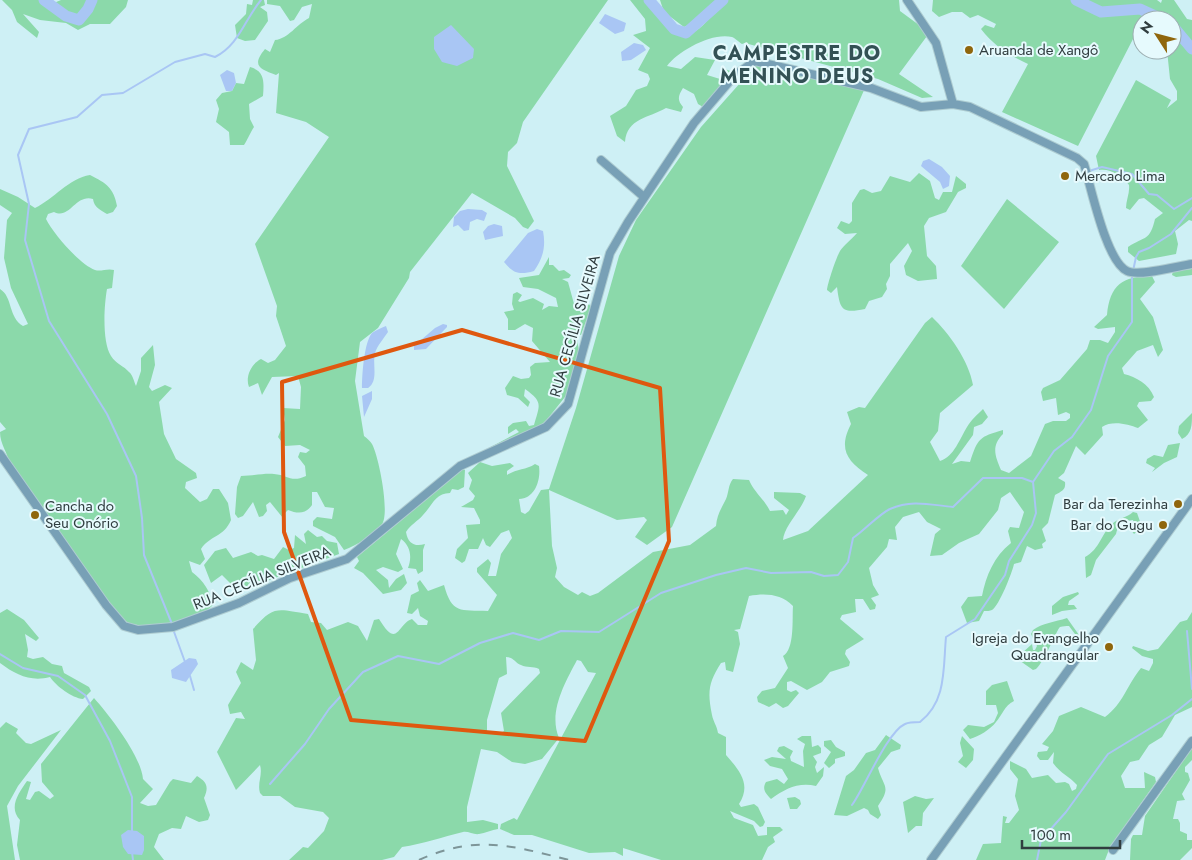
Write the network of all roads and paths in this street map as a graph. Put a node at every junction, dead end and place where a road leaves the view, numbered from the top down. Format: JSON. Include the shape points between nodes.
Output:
{"nodes":[{"id":1,"x":908,"y":2,"type":"edge"},
{"id":2,"x":953,"y":104,"type":"junction"},
{"id":3,"x":601,"y":160,"type":"dead end"},
{"id":4,"x":644,"y":197,"type":"junction"},
{"id":5,"x":1192,"y":264,"type":"edge"},
{"id":6,"x":0,"y":454,"type":"edge"},
{"id":7,"x":1192,"y":499,"type":"edge"},
{"id":8,"x":1192,"y":741,"type":"edge"},
{"id":9,"x":1113,"y":850,"type":"dead end"},
{"id":10,"x":931,"y":860,"type":"edge"}],
"edges":[{"from":1,"to":2,"type":"street","via":[[936,43]]},
{"from":2,"to":4,"type":"street","name":"RUA CECÍLIA SILVEIRA","via":[[921,107],[870,88],[755,61],[735,75],[694,123]]},
{"from":2,"to":5,"type":"street","via":[[970,107],[1084,164],[1102,228],[1115,260],[1127,271],[1138,273]]},
{"from":3,"to":4,"type":"street"},
{"from":4,"to":6,"type":"street","name":"RUA CECÍLIA SILVEIRA","via":[[610,253],[568,404],[552,421],[546,427],[460,466],[347,559],[290,578],[239,603],[173,627],[138,630],[124,626]]},
{"from":7,"to":10,"type":"street"},
{"from":8,"to":9,"type":"street"}]}
